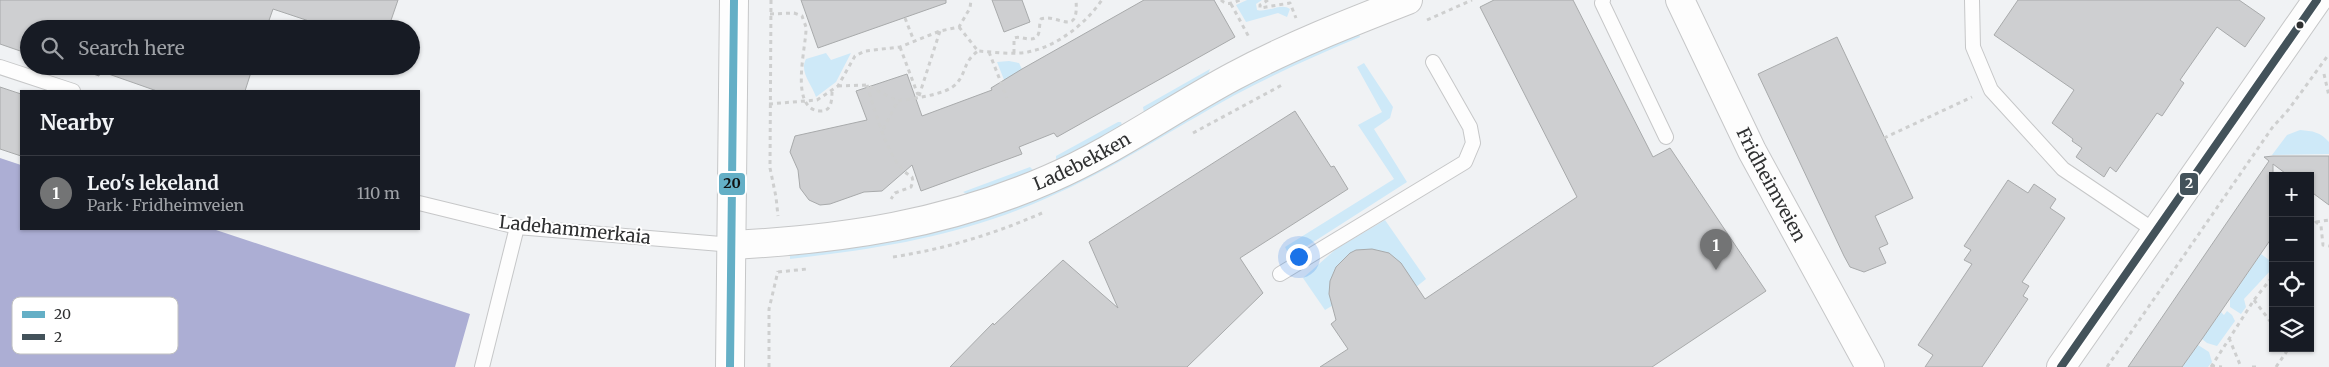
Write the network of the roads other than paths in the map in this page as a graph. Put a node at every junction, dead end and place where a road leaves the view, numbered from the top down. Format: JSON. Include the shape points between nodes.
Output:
{"nodes":[{"id":1,"x":734,"y":0,"type":"edge"},
{"id":2,"x":1603,"y":0,"type":"edge"},
{"id":3,"x":1680,"y":0,"type":"edge"},
{"id":4,"x":1972,"y":0,"type":"edge"},
{"id":5,"x":2317,"y":0,"type":"edge"},
{"id":6,"x":1414,"y":12,"type":"edge"},
{"id":7,"x":1434,"y":62,"type":"dead end"},
{"id":8,"x":0,"y":66,"type":"edge"},
{"id":9,"x":20,"y":73,"type":"edge"},
{"id":10,"x":26,"y":75,"type":"edge"},
{"id":11,"x":70,"y":90,"type":"edge"},
{"id":12,"x":1666,"y":137,"type":"dead end"},
{"id":13,"x":420,"y":203,"type":"edge"},
{"id":14,"x":516,"y":227,"type":"junction"},
{"id":15,"x":2155,"y":231,"type":"junction"},
{"id":16,"x":733,"y":245,"type":"junction"},
{"id":17,"x":1280,"y":274,"type":"dead end"},
{"id":18,"x":482,"y":367,"type":"edge"},
{"id":19,"x":730,"y":367,"type":"edge"},
{"id":20,"x":1870,"y":367,"type":"edge"},
{"id":21,"x":2061,"y":367,"type":"edge"}],
"edges":[{"from":1,"to":16,"type":"street"},
{"from":2,"to":12,"type":"lane"},
{"from":3,"to":20,"type":"street","name":"Fridheimveien","via":[[1752,151]]},
{"from":4,"to":15,"type":"lane","via":[[1973,47],[1992,90],[2063,169]]},
{"from":5,"to":15,"type":"street"},
{"from":6,"to":16,"type":"street","name":"Ladebekken","via":[[1293,46],[1097,155],[994,201],[895,228],[807,240]]},
{"from":7,"to":17,"type":"lane","via":[[1470,126],[1473,143],[1465,162]]},
{"from":8,"to":9,"type":"lane"},
{"from":10,"to":11,"type":"lane"},
{"from":13,"to":14,"type":"lane","name":"Ladehammerkaia"},
{"from":14,"to":16,"type":"lane","name":"Ladehammerkaia"},
{"from":14,"to":18,"type":"lane"},
{"from":15,"to":21,"type":"street"},
{"from":16,"to":19,"type":"street"}]}
